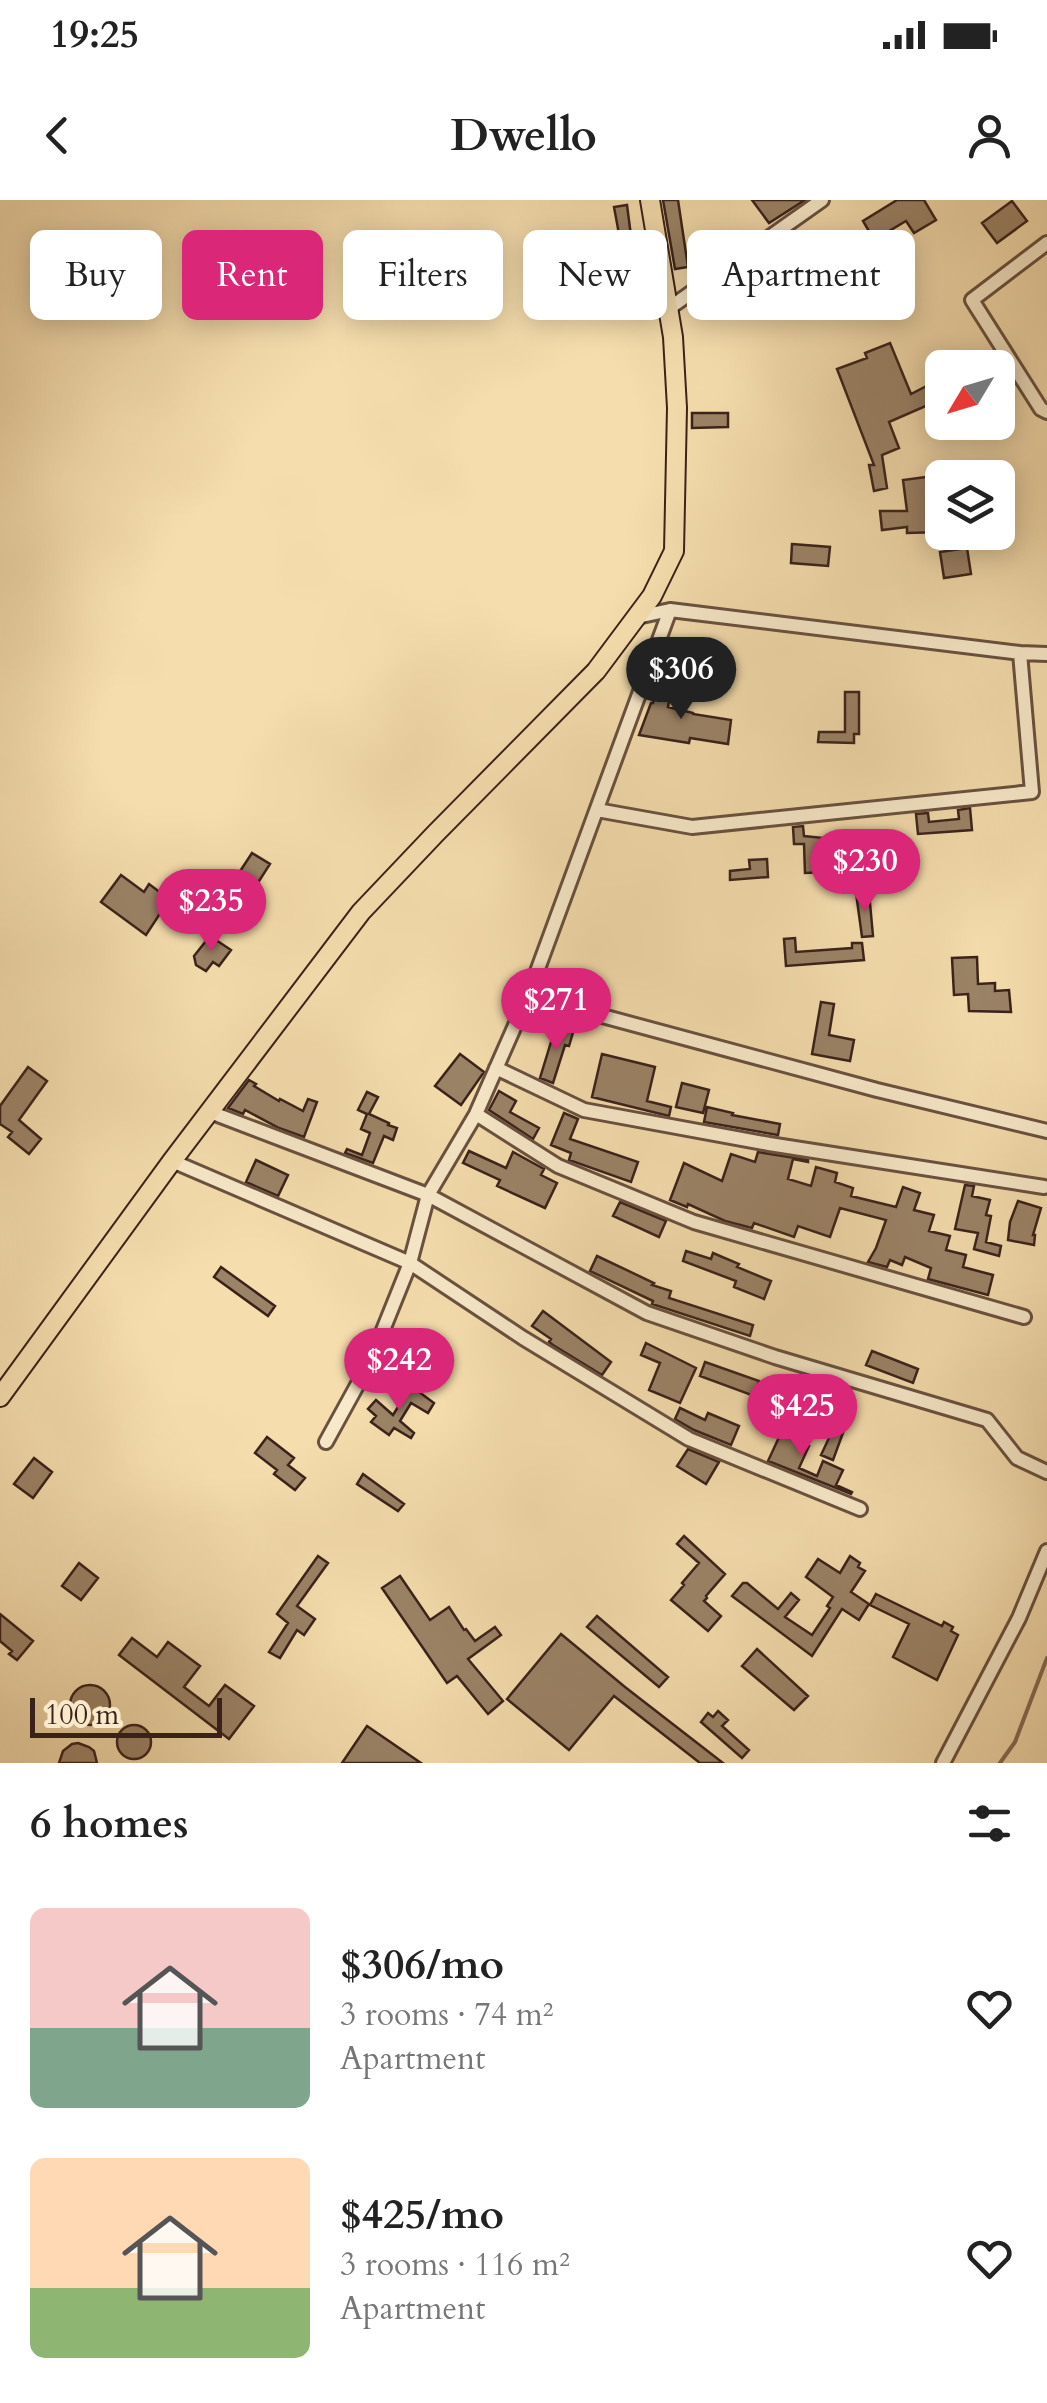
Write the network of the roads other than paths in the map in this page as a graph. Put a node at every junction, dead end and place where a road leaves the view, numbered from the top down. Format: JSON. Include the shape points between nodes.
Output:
{"nodes":[{"id":1,"x":650,"y":200,"type":"edge"},
{"id":2,"x":822,"y":200,"type":"edge"},
{"id":3,"x":1047,"y":244,"type":"edge"},
{"id":4,"x":668,"y":309,"type":"junction"},
{"id":5,"x":1047,"y":412,"type":"edge"},
{"id":6,"x":670,"y":610,"type":"junction"},
{"id":7,"x":637,"y":617,"type":"junction"},
{"id":8,"x":1020,"y":653,"type":"junction"},
{"id":9,"x":1047,"y":654,"type":"edge"},
{"id":10,"x":597,"y":810,"type":"junction"},
{"id":11,"x":528,"y":996,"type":"junction"},
{"id":12,"x":496,"y":1068,"type":"junction"},
{"id":13,"x":210,"y":1112,"type":"junction"},
{"id":14,"x":476,"y":1114,"type":"junction"},
{"id":15,"x":1047,"y":1131,"type":"edge"},
{"id":16,"x":172,"y":1161,"type":"junction"},
{"id":17,"x":1044,"y":1186,"type":"dead end"},
{"id":18,"x":428,"y":1194,"type":"junction"},
{"id":19,"x":410,"y":1263,"type":"junction"},
{"id":20,"x":1024,"y":1317,"type":"dead end"},
{"id":21,"x":0,"y":1397,"type":"edge"},
{"id":22,"x":326,"y":1442,"type":"dead end"},
{"id":23,"x":1047,"y":1472,"type":"edge"},
{"id":24,"x":860,"y":1509,"type":"dead end"},
{"id":25,"x":1047,"y":1552,"type":"edge"},
{"id":26,"x":944,"y":1763,"type":"edge"}],
"edges":[{"from":1,"to":4,"type":"highway"},
{"from":2,"to":4,"type":"street"},
{"from":3,"to":5,"type":"street","via":[[972,300]]},
{"from":4,"to":7,"type":"highway","via":[[677,408],[674,551]]},
{"from":6,"to":7,"type":"street"},
{"from":6,"to":8,"type":"street"},
{"from":6,"to":10,"type":"street"},
{"from":7,"to":13,"type":"highway","via":[[596,670],[362,912]]},
{"from":8,"to":9,"type":"street"},
{"from":8,"to":10,"type":"street","via":[[1032,792],[692,828]]},
{"from":10,"to":11,"type":"street"},
{"from":11,"to":12,"type":"street"},
{"from":11,"to":15,"type":"street"},
{"from":12,"to":14,"type":"street"},
{"from":12,"to":17,"type":"street","via":[[584,1110]]},
{"from":13,"to":16,"type":"highway"},
{"from":13,"to":18,"type":"street"},
{"from":14,"to":18,"type":"street"},
{"from":14,"to":20,"type":"street","via":[[558,1166],[694,1222]]},
{"from":16,"to":19,"type":"street"},
{"from":16,"to":21,"type":"highway"},
{"from":18,"to":19,"type":"street"},
{"from":18,"to":23,"type":"street","via":[[648,1312],[987,1420],[1017,1458]]},
{"from":19,"to":22,"type":"street","via":[[371,1360]]},
{"from":19,"to":24,"type":"street","via":[[689,1439]]},
{"from":25,"to":26,"type":"street"}]}
